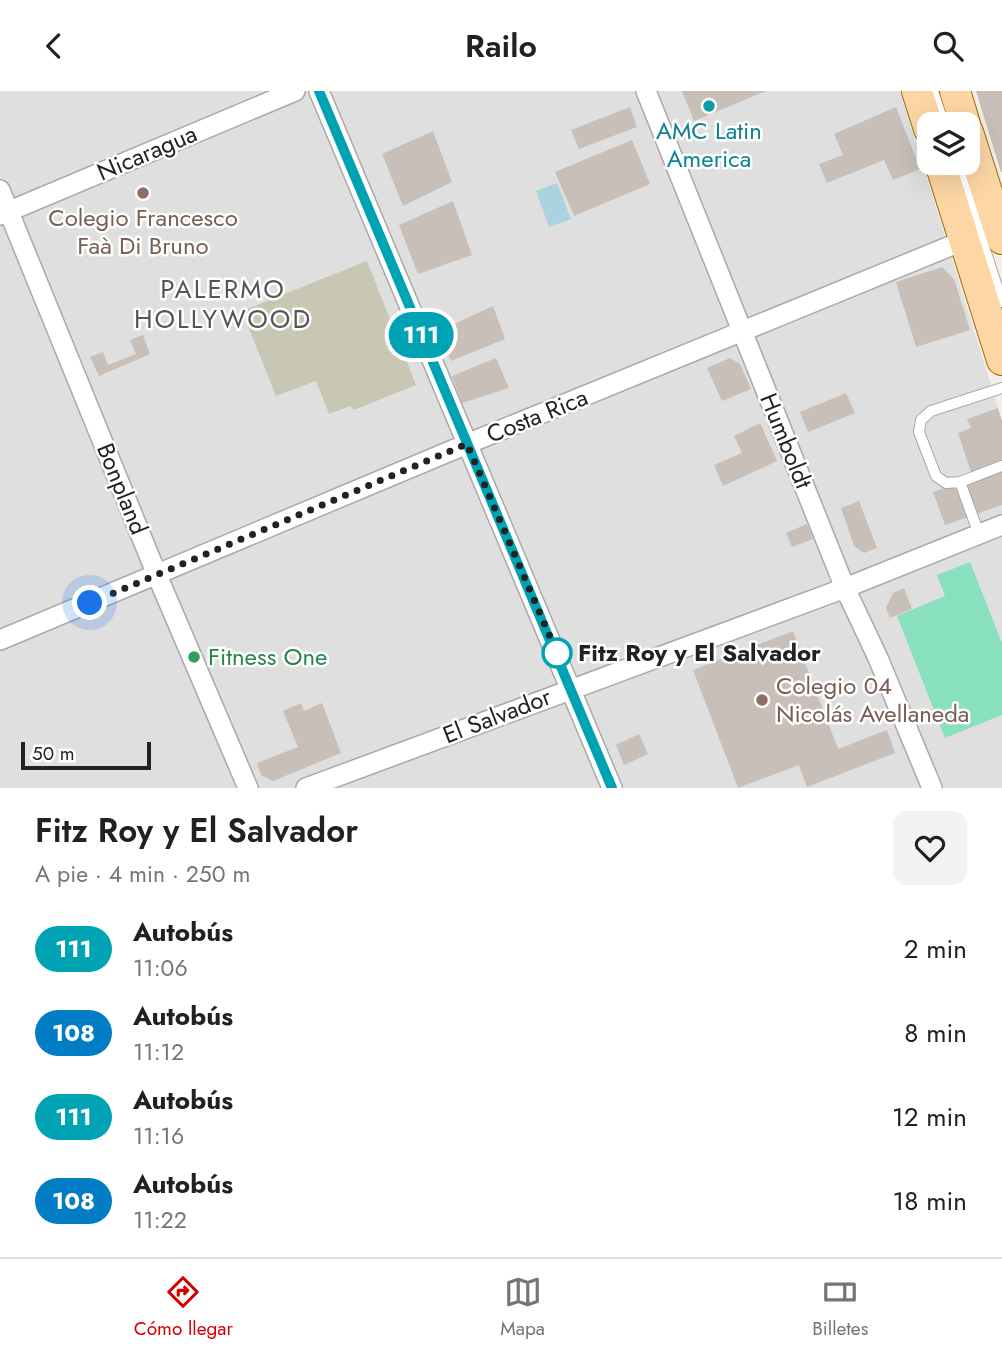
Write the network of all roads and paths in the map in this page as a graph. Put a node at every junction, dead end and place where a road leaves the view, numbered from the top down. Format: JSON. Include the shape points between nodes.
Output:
{"nodes":[{"id":1,"x":295,"y":91,"type":"edge"},
{"id":2,"x":319,"y":91,"type":"edge"},
{"id":3,"x":646,"y":91,"type":"edge"},
{"id":4,"x":917,"y":91,"type":"edge"},
{"id":5,"x":933,"y":91,"type":"edge"},
{"id":6,"x":955,"y":91,"type":"edge"},
{"id":7,"x":924,"y":112,"type":"edge"},
{"id":8,"x":940,"y":112,"type":"edge"},
{"id":9,"x":961,"y":112,"type":"edge"},
{"id":10,"x":948,"y":175,"type":"edge"},
{"id":11,"x":962,"y":175,"type":"edge"},
{"id":12,"x":975,"y":175,"type":"edge"},
{"id":13,"x":0,"y":190,"type":"edge"},
{"id":14,"x":4,"y":213,"type":"edge"},
{"id":15,"x":986,"y":236,"type":"edge"},
{"id":16,"x":1002,"y":302,"type":"edge"},
{"id":17,"x":741,"y":332,"type":"junction"},
{"id":18,"x":1002,"y":361,"type":"edge"},
{"id":19,"x":1002,"y":388,"type":"edge"},
{"id":20,"x":467,"y":444,"type":"junction"},
{"id":21,"x":1002,"y":466,"type":"edge"},
{"id":22,"x":960,"y":482,"type":"junction"},
{"id":23,"x":1002,"y":526,"type":"edge"},
{"id":24,"x":979,"y":534,"type":"junction"},
{"id":25,"x":157,"y":575,"type":"junction"},
{"id":26,"x":845,"y":588,"type":"junction"},
{"id":27,"x":0,"y":641,"type":"edge"},
{"id":28,"x":571,"y":688,"type":"junction"},
{"id":29,"x":248,"y":788,"type":"edge"},
{"id":30,"x":306,"y":788,"type":"edge"},
{"id":31,"x":612,"y":788,"type":"edge"},
{"id":32,"x":932,"y":788,"type":"edge"}],
"edges":[{"from":1,"to":14,"type":"street","name":"Nicaragua"},
{"from":2,"to":20,"type":"street"},
{"from":3,"to":17,"type":"street","name":"Humboldt"},
{"from":4,"to":7,"type":"main road"},
{"from":5,"to":8,"type":"lane"},
{"from":6,"to":9,"type":"main road"},
{"from":10,"to":15,"type":"main road"},
{"from":11,"to":15,"type":"lane"},
{"from":12,"to":15,"type":"main road"},
{"from":13,"to":14,"type":"street","name":"Bonpland"},
{"from":14,"to":25,"type":"street","name":"Bonpland"},
{"from":15,"to":16,"type":"lane"},
{"from":15,"to":17,"type":"street","name":"Costa Rica"},
{"from":15,"to":18,"type":"main road"},
{"from":17,"to":20,"type":"street","name":"Costa Rica"},
{"from":17,"to":26,"type":"street","name":"Humboldt"},
{"from":19,"to":22,"type":"lane","via":[[931,411],[921,420],[919,432],[936,476],[946,483]]},
{"from":20,"to":25,"type":"street","name":"Costa Rica"},
{"from":20,"to":28,"type":"street"},
{"from":21,"to":22,"type":"lane"},
{"from":22,"to":24,"type":"lane"},
{"from":23,"to":24,"type":"street","name":"El Salvador"},
{"from":24,"to":26,"type":"street","name":"El Salvador"},
{"from":25,"to":27,"type":"street","name":"Costa Rica"},
{"from":25,"to":29,"type":"street","name":"Bonpland"},
{"from":26,"to":28,"type":"street","name":"El Salvador"},
{"from":26,"to":32,"type":"street","name":"Humboldt"},
{"from":28,"to":30,"type":"street","name":"El Salvador"},
{"from":28,"to":31,"type":"street"}]}
